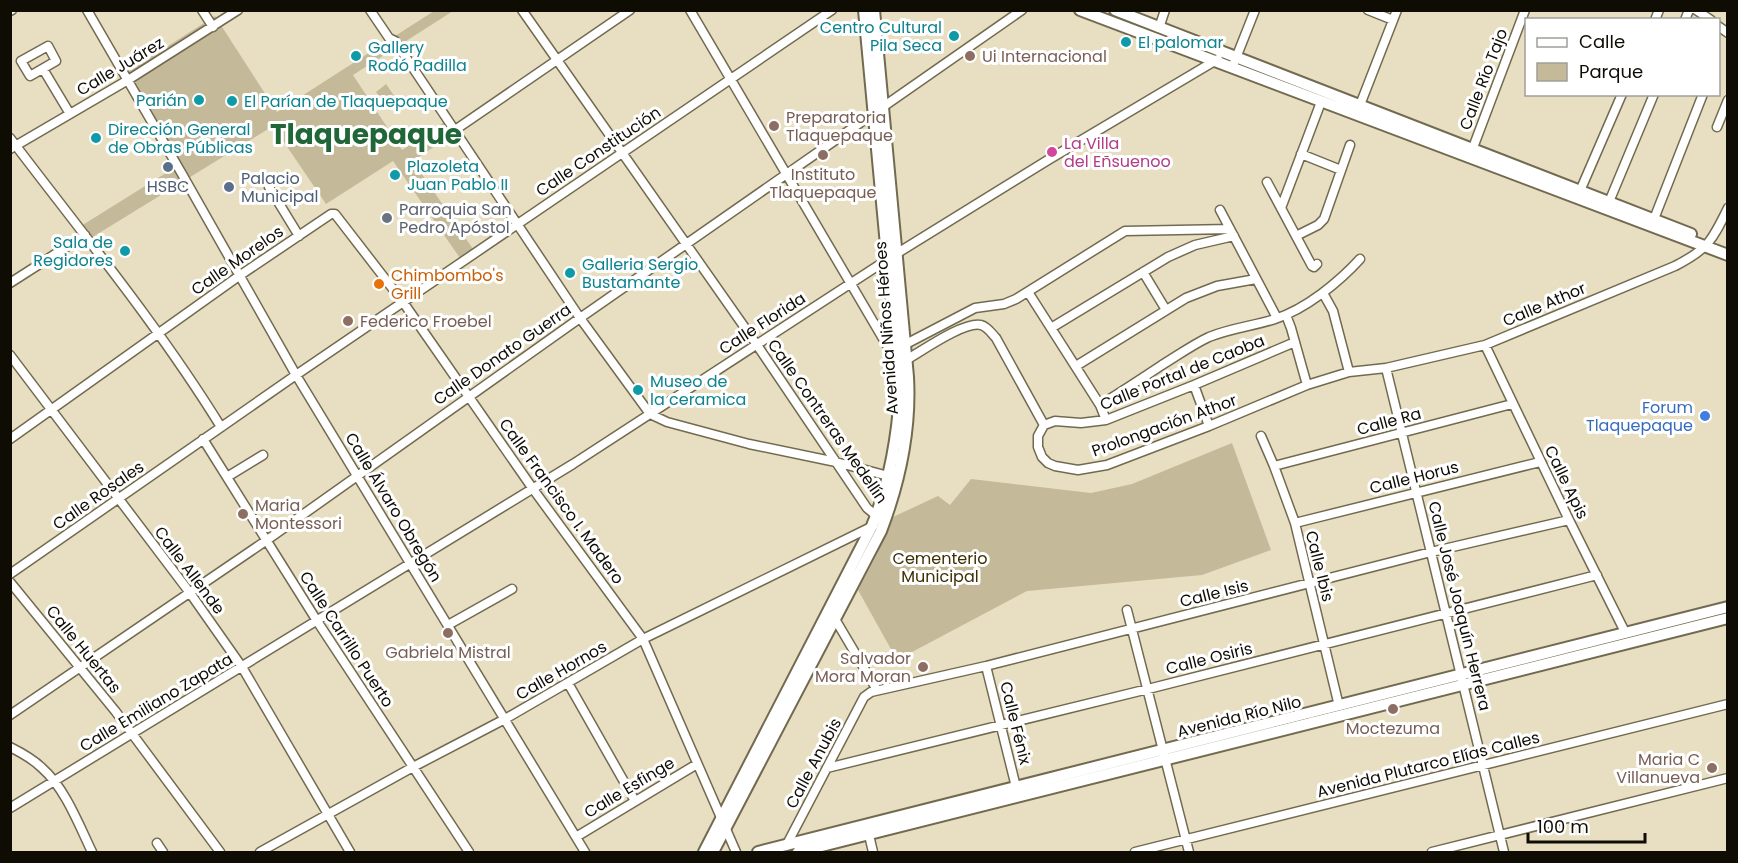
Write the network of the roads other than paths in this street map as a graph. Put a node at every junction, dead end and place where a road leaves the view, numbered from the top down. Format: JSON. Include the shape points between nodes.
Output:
{"nodes":[{"id":1,"x":87,"y":10,"type":"edge"},
{"id":2,"x":202,"y":10,"type":"edge"},
{"id":3,"x":238,"y":10,"type":"edge"},
{"id":4,"x":370,"y":10,"type":"edge"},
{"id":5,"x":522,"y":10,"type":"edge"},
{"id":6,"x":630,"y":10,"type":"edge"},
{"id":7,"x":690,"y":10,"type":"edge"},
{"id":8,"x":832,"y":10,"type":"edge"},
{"id":9,"x":864,"y":10,"type":"edge"},
{"id":10,"x":874,"y":10,"type":"edge"},
{"id":11,"x":1022,"y":10,"type":"edge"},
{"id":12,"x":1080,"y":10,"type":"edge"},
{"id":13,"x":1115,"y":10,"type":"edge"},
{"id":14,"x":1166,"y":10,"type":"edge"},
{"id":15,"x":1255,"y":10,"type":"edge"},
{"id":16,"x":1368,"y":10,"type":"edge"},
{"id":17,"x":1397,"y":10,"type":"edge"},
{"id":18,"x":1525,"y":10,"type":"edge"},
{"id":19,"x":1393,"y":20,"type":"junction"},
{"id":20,"x":213,"y":27,"type":"junction"},
{"id":21,"x":1159,"y":28,"type":"junction"},
{"id":22,"x":557,"y":60,"type":"junction"},
{"id":23,"x":1232,"y":60,"type":"junction"},
{"id":24,"x":1214,"y":61,"type":"junction"},
{"id":25,"x":43,"y":69,"type":"dead end"},
{"id":26,"x":730,"y":78,"type":"junction"},
{"id":27,"x":128,"y":81,"type":"junction"},
{"id":28,"x":1621,"y":96,"type":"edge"},
{"id":29,"x":1653,"y":96,"type":"edge"},
{"id":30,"x":1702,"y":96,"type":"edge"},
{"id":31,"x":1728,"y":100,"type":"edge"},
{"id":32,"x":1321,"y":102,"type":"junction"},
{"id":33,"x":1360,"y":105,"type":"junction"},
{"id":34,"x":878,"y":110,"type":"junction"},
{"id":35,"x":70,"y":114,"type":"junction"},
{"id":36,"x":1717,"y":127,"type":"dead end"},
{"id":37,"x":455,"y":130,"type":"junction"},
{"id":38,"x":12,"y":144,"type":"edge"},
{"id":39,"x":1350,"y":145,"type":"dead end"},
{"id":40,"x":622,"y":153,"type":"junction"},
{"id":41,"x":1471,"y":153,"type":"junction"},
{"id":42,"x":1301,"y":154,"type":"junction"},
{"id":43,"x":1341,"y":170,"type":"junction"},
{"id":44,"x":787,"y":174,"type":"junction"},
{"id":45,"x":1267,"y":182,"type":"dead end"},
{"id":46,"x":268,"y":188,"type":"dead end"},
{"id":47,"x":1580,"y":191,"type":"junction"},
{"id":48,"x":1609,"y":202,"type":"junction"},
{"id":49,"x":1281,"y":208,"type":"junction"},
{"id":50,"x":1728,"y":208,"type":"edge"},
{"id":51,"x":1220,"y":210,"type":"dead end"},
{"id":52,"x":334,"y":213,"type":"joint"},
{"id":53,"x":1654,"y":219,"type":"junction"},
{"id":54,"x":517,"y":224,"type":"junction"},
{"id":55,"x":1232,"y":232,"type":"junction"},
{"id":56,"x":85,"y":235,"type":"junction"},
{"id":57,"x":299,"y":236,"type":"junction"},
{"id":58,"x":1296,"y":236,"type":"junction"},
{"id":59,"x":1708,"y":244,"type":"junction"},
{"id":60,"x":685,"y":245,"type":"junction"},
{"id":61,"x":1728,"y":248,"type":"edge"},
{"id":62,"x":897,"y":254,"type":"junction"},
{"id":63,"x":1728,"y":255,"type":"edge"},
{"id":64,"x":1360,"y":259,"type":"dead end"},
{"id":65,"x":886,"y":261,"type":"junction"},
{"id":66,"x":1317,"y":264,"type":"dead end"},
{"id":67,"x":1143,"y":272,"type":"junction"},
{"id":68,"x":239,"y":276,"type":"junction"},
{"id":69,"x":1256,"y":279,"type":"junction"},
{"id":70,"x":10,"y":283,"type":"edge"},
{"id":71,"x":850,"y":284,"type":"junction"},
{"id":72,"x":1028,"y":292,"type":"junction"},
{"id":73,"x":1323,"y":293,"type":"junction"},
{"id":74,"x":403,"y":302,"type":"junction"},
{"id":75,"x":1166,"y":310,"type":"junction"},
{"id":76,"x":1281,"y":317,"type":"junction"},
{"id":77,"x":580,"y":318,"type":"junction"},
{"id":78,"x":956,"y":318,"type":"junction"},
{"id":79,"x":962,"y":328,"type":"junction"},
{"id":80,"x":1051,"y":328,"type":"junction"},
{"id":81,"x":159,"y":334,"type":"junction"},
{"id":82,"x":1295,"y":342,"type":"junction"},
{"id":83,"x":757,"y":345,"type":"junction"},
{"id":84,"x":904,"y":345,"type":"junction"},
{"id":85,"x":1485,"y":345,"type":"junction"},
{"id":86,"x":10,"y":355,"type":"edge"},
{"id":87,"x":902,"y":361,"type":"junction"},
{"id":88,"x":13,"y":365,"type":"edge"},
{"id":89,"x":1076,"y":366,"type":"junction"},
{"id":90,"x":1386,"y":368,"type":"junction"},
{"id":91,"x":1349,"y":372,"type":"junction"},
{"id":92,"x":296,"y":375,"type":"junction"},
{"id":93,"x":1307,"y":385,"type":"junction"},
{"id":94,"x":1194,"y":386,"type":"junction"},
{"id":95,"x":469,"y":396,"type":"junction"},
{"id":96,"x":1512,"y":404,"type":"junction"},
{"id":97,"x":1100,"y":405,"type":"junction"},
{"id":98,"x":52,"y":411,"type":"junction"},
{"id":99,"x":650,"y":414,"type":"junction"},
{"id":100,"x":1106,"y":420,"type":"junction"},
{"id":101,"x":1044,"y":425,"type":"junction"},
{"id":102,"x":1209,"y":426,"type":"junction"},
{"id":103,"x":221,"y":427,"type":"junction"},
{"id":104,"x":1402,"y":433,"type":"junction"},
{"id":105,"x":1261,"y":436,"type":"dead end"},
{"id":106,"x":203,"y":439,"type":"junction"},
{"id":107,"x":10,"y":440,"type":"edge"},
{"id":108,"x":263,"y":455,"type":"dead end"},
{"id":109,"x":836,"y":462,"type":"junction"},
{"id":110,"x":1540,"y":462,"type":"junction"},
{"id":111,"x":1274,"y":466,"type":"junction"},
{"id":112,"x":357,"y":476,"type":"junction"},
{"id":113,"x":227,"y":477,"type":"junction"},
{"id":114,"x":893,"y":477,"type":"junction"},
{"id":115,"x":533,"y":489,"type":"junction"},
{"id":116,"x":1416,"y":492,"type":"junction"},
{"id":117,"x":119,"y":500,"type":"junction"},
{"id":118,"x":1569,"y":520,"type":"junction"},
{"id":119,"x":879,"y":522,"type":"junction"},
{"id":120,"x":1295,"y":524,"type":"junction"},
{"id":121,"x":267,"y":540,"type":"junction"},
{"id":122,"x":1431,"y":552,"type":"junction"},
{"id":123,"x":411,"y":564,"type":"junction"},
{"id":124,"x":10,"y":574,"type":"edge"},
{"id":125,"x":1597,"y":575,"type":"junction"},
{"id":126,"x":10,"y":582,"type":"edge"},
{"id":127,"x":1309,"y":584,"type":"junction"},
{"id":128,"x":512,"y":589,"type":"dead end"},
{"id":129,"x":190,"y":592,"type":"junction"},
{"id":130,"x":1728,"y":607,"type":"edge"},
{"id":131,"x":1127,"y":610,"type":"dead end"},
{"id":132,"x":1447,"y":612,"type":"junction"},
{"id":133,"x":1728,"y":618,"type":"edge"},
{"id":134,"x":835,"y":619,"type":"junction"},
{"id":135,"x":317,"y":621,"type":"junction"},
{"id":136,"x":448,"y":625,"type":"junction"},
{"id":137,"x":1132,"y":629,"type":"junction"},
{"id":138,"x":1625,"y":632,"type":"junction"},
{"id":139,"x":643,"y":639,"type":"junction"},
{"id":140,"x":1324,"y":644,"type":"junction"},
{"id":141,"x":986,"y":666,"type":"junction"},
{"id":142,"x":80,"y":667,"type":"junction"},
{"id":143,"x":242,"y":667,"type":"junction"},
{"id":144,"x":1464,"y":680,"type":"junction"},
{"id":145,"x":568,"y":683,"type":"junction"},
{"id":146,"x":1148,"y":689,"type":"junction"},
{"id":147,"x":877,"y":690,"type":"junction"},
{"id":148,"x":867,"y":694,"type":"joint"},
{"id":149,"x":1728,"y":704,"type":"edge"},
{"id":150,"x":1339,"y":706,"type":"junction"},
{"id":151,"x":10,"y":715,"type":"edge"},
{"id":152,"x":505,"y":719,"type":"junction"},
{"id":153,"x":1000,"y":725,"type":"junction"},
{"id":154,"x":132,"y":734,"type":"junction"},
{"id":155,"x":10,"y":747,"type":"edge"},
{"id":156,"x":1165,"y":755,"type":"junction"},
{"id":157,"x":697,"y":764,"type":"junction"},
{"id":158,"x":1484,"y":765,"type":"junction"},
{"id":159,"x":413,"y":767,"type":"junction"},
{"id":160,"x":827,"y":768,"type":"junction"},
{"id":161,"x":1728,"y":778,"type":"edge"},
{"id":162,"x":55,"y":781,"type":"junction"},
{"id":163,"x":1016,"y":787,"type":"junction"},
{"id":164,"x":635,"y":801,"type":"junction"},
{"id":165,"x":10,"y":808,"type":"edge"},
{"id":166,"x":328,"y":814,"type":"junction"},
{"id":167,"x":723,"y":824,"type":"junction"},
{"id":168,"x":869,"y":835,"type":"junction"},
{"id":169,"x":1500,"y":835,"type":"junction"},
{"id":170,"x":576,"y":837,"type":"junction"},
{"id":171,"x":1185,"y":840,"type":"junction"},
{"id":172,"x":157,"y":843,"type":"dead end"},
{"id":173,"x":786,"y":846,"type":"junction"},
{"id":174,"x":92,"y":852,"type":"edge"},
{"id":175,"x":163,"y":852,"type":"edge"},
{"id":176,"x":220,"y":852,"type":"edge"},
{"id":177,"x":260,"y":852,"type":"edge"},
{"id":178,"x":350,"y":852,"type":"edge"},
{"id":179,"x":469,"y":852,"type":"edge"},
{"id":180,"x":585,"y":852,"type":"edge"},
{"id":181,"x":704,"y":852,"type":"edge"},
{"id":182,"x":713,"y":852,"type":"edge"},
{"id":183,"x":735,"y":852,"type":"edge"},
{"id":184,"x":758,"y":852,"type":"edge"},
{"id":185,"x":798,"y":852,"type":"edge"},
{"id":186,"x":873,"y":852,"type":"edge"},
{"id":187,"x":1135,"y":852,"type":"edge"},
{"id":188,"x":1189,"y":852,"type":"edge"},
{"id":189,"x":1432,"y":852,"type":"edge"},
{"id":190,"x":1504,"y":852,"type":"edge"}],
"edges":[{"from":1,"to":27,"type":"street","name":"Calle Álvaro Obregón"},
{"from":2,"to":20,"type":"street"},
{"from":3,"to":20,"type":"street","name":"Calle Juárez"},
{"from":4,"to":37,"type":"street"},
{"from":5,"to":22,"type":"street","name":"Calle Contreras Medellín"},
{"from":6,"to":22,"type":"street"},
{"from":7,"to":26,"type":"street"},
{"from":8,"to":26,"type":"street","name":"Calle Constitución"},
{"from":9,"to":34,"type":"main road","name":"Avenida Niños Héroes"},
{"from":10,"to":34,"type":"main road","name":"Avenida Niños Héroes"},
{"from":11,"to":34,"type":"street","name":"Calle Donato Guerra"},
{"from":12,"to":24,"type":"main road"},
{"from":13,"to":21,"type":"main road"},
{"from":14,"to":21,"type":"street"},
{"from":15,"to":23,"type":"street"},
{"from":16,"to":19,"type":"street"},
{"from":17,"to":19,"type":"street"},
{"from":18,"to":41,"type":"street","name":"Calle Río Tajo"},
{"from":19,"to":33,"type":"street"},
{"from":20,"to":27,"type":"street","name":"Calle Juárez"},
{"from":21,"to":23,"type":"main road"},
{"from":22,"to":37,"type":"street"},
{"from":22,"to":40,"type":"street","name":"Calle Contreras Medellín"},
{"from":23,"to":24,"type":"main road"},
{"from":23,"to":32,"type":"main road"},
{"from":23,"to":33,"type":"main road"},
{"from":24,"to":62,"type":"street","name":"Calle Florida"},
{"from":25,"to":35,"type":"street"},
{"from":26,"to":40,"type":"street","name":"Calle Constitución"},
{"from":26,"to":44,"type":"street"},
{"from":27,"to":35,"type":"street","name":"Calle Juárez"},
{"from":27,"to":68,"type":"street","name":"Calle Álvaro Obregón"},
{"from":28,"to":47,"type":"street"},
{"from":29,"to":48,"type":"street"},
{"from":30,"to":53,"type":"street"},
{"from":31,"to":36,"type":"street"},
{"from":32,"to":41,"type":"main road"},
{"from":32,"to":42,"type":"street"},
{"from":33,"to":41,"type":"main road"},
{"from":34,"to":44,"type":"street","name":"Calle Donato Guerra"},
{"from":34,"to":62,"type":"main road","name":"Avenida Niños Héroes"},
{"from":34,"to":65,"type":"main road","name":"Avenida Niños Héroes"},
{"from":35,"to":38,"type":"street","name":"Calle Juárez"},
{"from":37,"to":54,"type":"street"},
{"from":38,"to":56,"type":"street"},
{"from":39,"to":43,"type":"street"},
{"from":40,"to":54,"type":"street","name":"Calle Constitución"},
{"from":40,"to":60,"type":"street","name":"Calle Contreras Medellín"},
{"from":41,"to":47,"type":"main road"},
{"from":41,"to":59,"type":"main road"},
{"from":42,"to":43,"type":"street"},
{"from":42,"to":49,"type":"street"},
{"from":43,"to":58,"type":"street","via":[[1324,219]]},
{"from":44,"to":60,"type":"street","name":"Calle Donato Guerra"},
{"from":44,"to":71,"type":"street"},
{"from":45,"to":49,"type":"street"},
{"from":46,"to":57,"type":"street"},
{"from":47,"to":48,"type":"main road"},
{"from":48,"to":53,"type":"main road"},
{"from":49,"to":58,"type":"street"},
{"from":50,"to":59,"type":"street"},
{"from":51,"to":55,"type":"street","name":"Calle Portal de Caoba"},
{"from":52,"to":57,"type":"street","name":"Calle Morelos"},
{"from":52,"to":74,"type":"street","name":"Calle Francisco I. Madero"},
{"from":53,"to":59,"type":"main road"},
{"from":54,"to":74,"type":"street","name":"Calle Constitución"},
{"from":54,"to":77,"type":"street"},
{"from":55,"to":67,"type":"street","via":[[1187,248]]},
{"from":55,"to":69,"type":"street","name":"Calle Portal de Caoba"},
{"from":55,"to":72,"type":"street","via":[[1125,231]]},
{"from":56,"to":70,"type":"street"},
{"from":56,"to":81,"type":"street"},
{"from":57,"to":68,"type":"street","name":"Calle Morelos"},
{"from":58,"to":66,"type":"street","via":[[1312,267]]},
{"from":59,"to":61,"type":"main road"},
{"from":59,"to":63,"type":"main road"},
{"from":59,"to":85,"type":"street","name":"Calle Athor","via":[[1675,266]]},
{"from":60,"to":77,"type":"street","name":"Calle Donato Guerra"},
{"from":60,"to":83,"type":"street","name":"Calle Contreras Medellín"},
{"from":62,"to":65,"type":"street","name":"Calle Florida"},
{"from":62,"to":84,"type":"main road","name":"Avenida Niños Héroes"},
{"from":64,"to":73,"type":"street"},
{"from":65,"to":71,"type":"street","name":"Calle Florida"},
{"from":65,"to":87,"type":"main road","name":"Avenida Niños Héroes"},
{"from":67,"to":75,"type":"street"},
{"from":67,"to":80,"type":"street"},
{"from":68,"to":81,"type":"street","name":"Calle Morelos"},
{"from":68,"to":92,"type":"street","name":"Calle Álvaro Obregón"},
{"from":69,"to":75,"type":"street","via":[[1203,291]]},
{"from":69,"to":76,"type":"street","name":"Calle Portal de Caoba"},
{"from":71,"to":83,"type":"street","name":"Calle Florida"},
{"from":71,"to":87,"type":"street"},
{"from":72,"to":78,"type":"street","via":[[1010,302],[975,308]]},
{"from":72,"to":80,"type":"street"},
{"from":73,"to":76,"type":"street"},
{"from":73,"to":91,"type":"street","via":[[1333,311]]},
{"from":74,"to":92,"type":"street","name":"Calle Constitución"},
{"from":74,"to":95,"type":"street","name":"Calle Francisco I. Madero"},
{"from":75,"to":89,"type":"street"},
{"from":76,"to":82,"type":"street","name":"Calle Portal de Caoba"},
{"from":76,"to":97,"type":"street","via":[[1236,327],[1206,339]]},
{"from":77,"to":95,"type":"street","name":"Calle Donato Guerra"},
{"from":77,"to":99,"type":"street"},
{"from":78,"to":79,"type":"street"},
{"from":78,"to":84,"type":"street"},
{"from":79,"to":87,"type":"street"},
{"from":79,"to":101,"type":"street","via":[[981,325],[996,338]]},
{"from":80,"to":89,"type":"street"},
{"from":81,"to":98,"type":"street","name":"Calle Morelos"},
{"from":81,"to":103,"type":"street"},
{"from":82,"to":93,"type":"street","name":"Calle Portal de Caoba"},
{"from":82,"to":94,"type":"street","name":"Calle Portal de Caoba"},
{"from":83,"to":99,"type":"street","name":"Calle Florida"},
{"from":83,"to":109,"type":"street","name":"Calle Contreras Medellín"},
{"from":84,"to":87,"type":"main road","name":"Avenida Niños Héroes"},
{"from":85,"to":90,"type":"street","name":"Calle Athor"},
{"from":85,"to":96,"type":"street","name":"Calle Apis"},
{"from":86,"to":88,"type":"street","name":"Calle Allende"},
{"from":87,"to":114,"type":"main road","name":"Avenida Niños Héroes"},
{"from":88,"to":98,"type":"street","name":"Calle Allende"},
{"from":89,"to":97,"type":"street"},
{"from":90,"to":91,"type":"street","name":"Prolongación Athor"},
{"from":90,"to":104,"type":"street","name":"Calle José Joaquín Herrera"},
{"from":91,"to":93,"type":"street","name":"Prolongación Athor"},
{"from":92,"to":103,"type":"street","name":"Calle Constitución"},
{"from":92,"to":112,"type":"street","name":"Calle Álvaro Obregón"},
{"from":93,"to":102,"type":"street","name":"Prolongación Athor"},
{"from":94,"to":100,"type":"street","name":"Calle Portal de Caoba"},
{"from":94,"to":102,"type":"street"},
{"from":95,"to":112,"type":"street","name":"Calle Donato Guerra"},
{"from":95,"to":115,"type":"street","name":"Calle Francisco I. Madero"},
{"from":96,"to":104,"type":"street","name":"Calle Ra"},
{"from":96,"to":110,"type":"street","name":"Calle Apis"},
{"from":97,"to":100,"type":"street"},
{"from":98,"to":107,"type":"street","name":"Calle Morelos"},
{"from":98,"to":117,"type":"street","name":"Calle Allende"},
{"from":99,"to":109,"type":"street","via":[[749,444]]},
{"from":99,"to":115,"type":"street","name":"Calle Florida"},
{"from":100,"to":101,"type":"street","name":"Calle Portal de Caoba","via":[[1054,421]]},
{"from":101,"to":102,"type":"street","name":"Prolongación Athor","via":[[1037,442],[1042,457],[1055,466],[1078,470],[1118,462]]},
{"from":103,"to":106,"type":"street","name":"Calle Constitución"},
{"from":104,"to":111,"type":"street","name":"Calle Ra"},
{"from":104,"to":116,"type":"street","name":"Calle José Joaquín Herrera"},
{"from":105,"to":111,"type":"street","name":"Calle Ibis"},
{"from":106,"to":113,"type":"street","name":"Calle Carrillo Puerto"},
{"from":106,"to":117,"type":"street","name":"Calle Rosales"},
{"from":108,"to":113,"type":"street"},
{"from":109,"to":114,"type":"street"},
{"from":109,"to":119,"type":"street","name":"Calle Contreras Medellín"},
{"from":110,"to":116,"type":"street","name":"Calle Horus"},
{"from":110,"to":118,"type":"street","name":"Calle Apis"},
{"from":111,"to":120,"type":"street","name":"Calle Ibis"},
{"from":112,"to":121,"type":"street","name":"Calle Donato Guerra"},
{"from":112,"to":123,"type":"street","name":"Calle Álvaro Obregón"},
{"from":113,"to":121,"type":"street","name":"Calle Carrillo Puerto"},
{"from":114,"to":119,"type":"main road","name":"Avenida Niños Héroes"},
{"from":115,"to":123,"type":"street","name":"Calle Florida"},
{"from":115,"to":139,"type":"street","name":"Calle Francisco I. Madero"},
{"from":116,"to":120,"type":"street","name":"Calle Horus"},
{"from":116,"to":122,"type":"street","name":"Calle José Joaquín Herrera"},
{"from":117,"to":124,"type":"street","name":"Calle Rosales"},
{"from":117,"to":129,"type":"street","name":"Calle Allende"},
{"from":118,"to":122,"type":"street","name":"Calle Isis"},
{"from":118,"to":125,"type":"street","name":"Calle Apis"},
{"from":119,"to":134,"type":"main road","name":"Avenida Niños Héroes"},
{"from":119,"to":139,"type":"street","name":"Calle Hornos"},
{"from":119,"to":167,"type":"main road","name":"Avenida Niños Héroes"},
{"from":120,"to":127,"type":"street","name":"Calle Ibis"},
{"from":121,"to":129,"type":"street","name":"Calle Donato Guerra"},
{"from":121,"to":135,"type":"street","name":"Calle Carrillo Puerto"},
{"from":122,"to":127,"type":"street","name":"Calle Isis"},
{"from":122,"to":132,"type":"street","name":"Calle José Joaquín Herrera"},
{"from":123,"to":135,"type":"street","name":"Calle Florida"},
{"from":123,"to":136,"type":"street","name":"Calle Álvaro Obregón"},
{"from":125,"to":132,"type":"street","name":"Calle Osiris"},
{"from":125,"to":138,"type":"street","name":"Calle Apis"},
{"from":126,"to":142,"type":"street","name":"Calle Huertas"},
{"from":127,"to":137,"type":"street","name":"Calle Isis"},
{"from":127,"to":140,"type":"street","name":"Calle Ibis"},
{"from":128,"to":136,"type":"street"},
{"from":129,"to":142,"type":"street","name":"Calle Donato Guerra"},
{"from":129,"to":143,"type":"street","name":"Calle Allende"},
{"from":130,"to":138,"type":"main road","name":"Avenida Río Nilo"},
{"from":131,"to":137,"type":"street"},
{"from":132,"to":140,"type":"street","name":"Calle Osiris"},
{"from":132,"to":144,"type":"street","name":"Calle José Joaquín Herrera"},
{"from":133,"to":144,"type":"main road","name":"Avenida Río Nilo"},
{"from":134,"to":147,"type":"street"},
{"from":134,"to":167,"type":"main road","name":"Avenida Niños Héroes"},
{"from":135,"to":143,"type":"street","name":"Calle Emiliano Zapata"},
{"from":135,"to":159,"type":"street","name":"Calle Carrillo Puerto"},
{"from":136,"to":152,"type":"street","name":"Calle Álvaro Obregón"},
{"from":137,"to":141,"type":"street","name":"Calle Isis"},
{"from":137,"to":146,"type":"street"},
{"from":138,"to":144,"type":"main road","name":"Avenida Río Nilo"},
{"from":139,"to":145,"type":"street","name":"Calle Hornos"},
{"from":139,"to":157,"type":"street","name":"Calle Francisco I. Madero"},
{"from":140,"to":146,"type":"street","name":"Calle Osiris"},
{"from":140,"to":150,"type":"street","name":"Calle Ibis"},
{"from":141,"to":147,"type":"street","name":"Calle Isis"},
{"from":141,"to":153,"type":"street","name":"Calle Fénix"},
{"from":142,"to":151,"type":"street","name":"Calle Donato Guerra"},
{"from":142,"to":154,"type":"street","name":"Calle Huertas"},
{"from":143,"to":154,"type":"street","name":"Calle Emiliano Zapata"},
{"from":143,"to":166,"type":"street","name":"Calle Allende"},
{"from":144,"to":150,"type":"main road","name":"Avenida Río Nilo"},
{"from":144,"to":156,"type":"main road","name":"Avenida Río Nilo"},
{"from":144,"to":158,"type":"street","name":"Calle José Joaquín Herrera"},
{"from":145,"to":152,"type":"street","name":"Calle Hornos"},
{"from":145,"to":164,"type":"street"},
{"from":146,"to":153,"type":"street","name":"Calle Osiris"},
{"from":146,"to":156,"type":"street"},
{"from":147,"to":148,"type":"street","name":"Calle Isis"},
{"from":148,"to":160,"type":"street","name":"Calle Anubis"},
{"from":149,"to":158,"type":"street","name":"Avenida Plutarco Elías Calles"},
{"from":150,"to":156,"type":"main road","name":"Avenida Río Nilo"},
{"from":152,"to":159,"type":"street","name":"Calle Hornos"},
{"from":152,"to":170,"type":"street","name":"Calle Álvaro Obregón"},
{"from":153,"to":160,"type":"street","name":"Calle Osiris"},
{"from":153,"to":163,"type":"street","name":"Calle Fénix"},
{"from":154,"to":162,"type":"street","name":"Calle Emiliano Zapata"},
{"from":154,"to":176,"type":"street","name":"Calle Huertas"},
{"from":155,"to":162,"type":"street"},
{"from":156,"to":163,"type":"main road","name":"Avenida Río Nilo"},
{"from":156,"to":168,"type":"main road","name":"Avenida Río Nilo"},
{"from":156,"to":171,"type":"street"},
{"from":157,"to":164,"type":"street","name":"Calle Esfinge"},
{"from":157,"to":167,"type":"street","name":"Calle Francisco I. Madero"},
{"from":158,"to":169,"type":"street","name":"Calle José Joaquín Herrera"},
{"from":158,"to":171,"type":"street","name":"Avenida Plutarco Elías Calles"},
{"from":159,"to":166,"type":"street","name":"Calle Hornos"},
{"from":159,"to":179,"type":"street","name":"Calle Carrillo Puerto"},
{"from":160,"to":173,"type":"street","name":"Calle Anubis"},
{"from":161,"to":169,"type":"street"},
{"from":162,"to":165,"type":"street","name":"Calle Emiliano Zapata"},
{"from":162,"to":174,"type":"street"},
{"from":163,"to":173,"type":"main road","name":"Avenida Río Nilo"},
{"from":164,"to":170,"type":"street","name":"Calle Esfinge"},
{"from":166,"to":177,"type":"street","name":"Calle Hornos"},
{"from":166,"to":178,"type":"street","name":"Calle Allende"},
{"from":167,"to":181,"type":"main road","name":"Avenida Niños Héroes"},
{"from":167,"to":182,"type":"main road","name":"Avenida Niños Héroes"},
{"from":167,"to":183,"type":"street","name":"Calle Francisco I. Madero"},
{"from":168,"to":185,"type":"main road","name":"Avenida Río Nilo"},
{"from":168,"to":186,"type":"street"},
{"from":169,"to":189,"type":"street"},
{"from":169,"to":190,"type":"street","name":"Calle José Joaquín Herrera"},
{"from":170,"to":180,"type":"street","name":"Calle Álvaro Obregón"},
{"from":171,"to":187,"type":"street","name":"Avenida Plutarco Elías Calles"},
{"from":171,"to":188,"type":"street"},
{"from":172,"to":175,"type":"street"},
{"from":173,"to":184,"type":"main road","name":"Avenida Río Nilo"}]}
